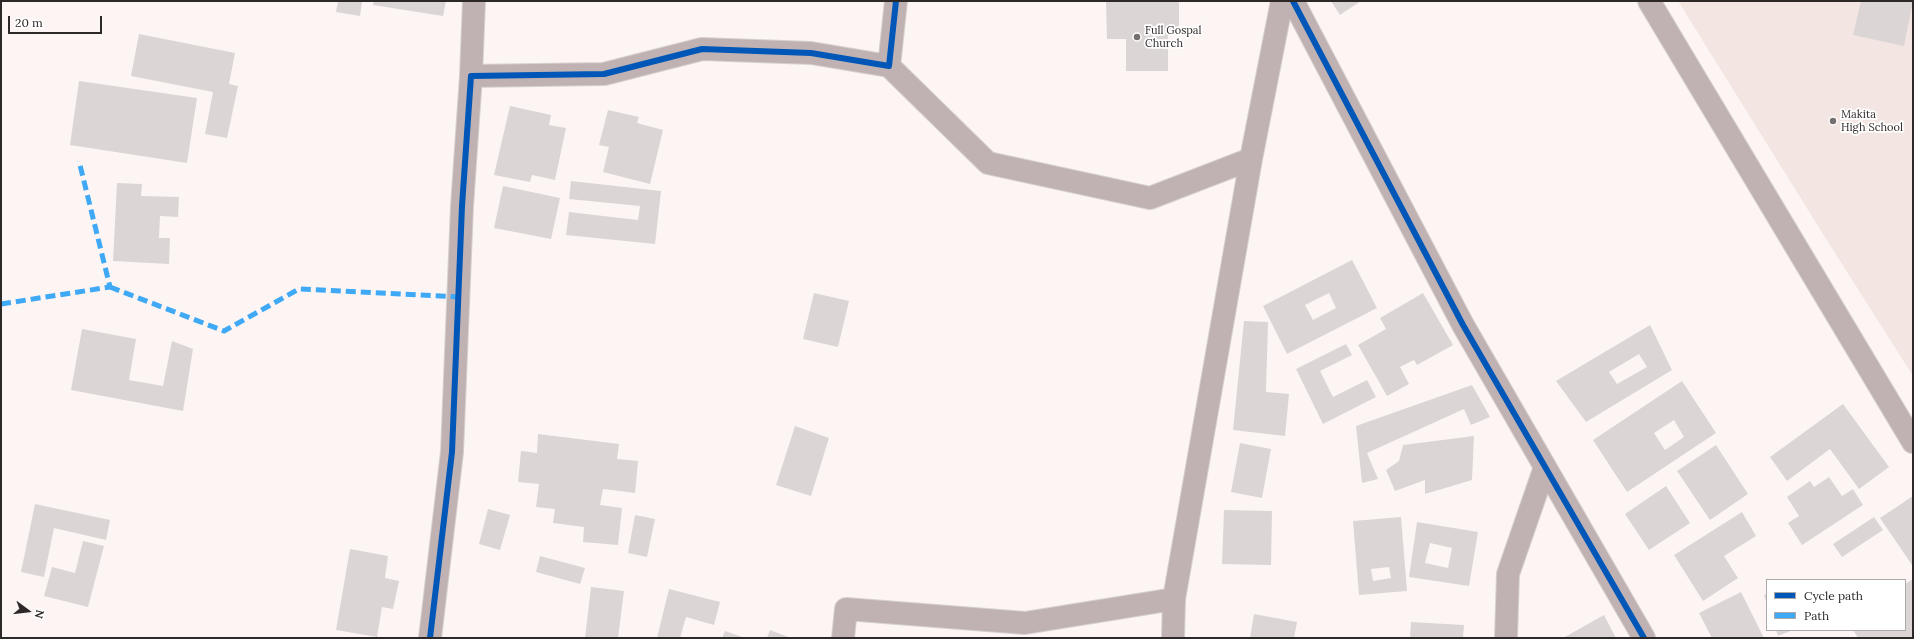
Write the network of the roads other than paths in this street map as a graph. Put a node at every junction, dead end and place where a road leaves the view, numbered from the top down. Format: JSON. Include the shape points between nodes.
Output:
{"nodes":[{"id":1,"x":474,"y":1,"type":"edge"},
{"id":2,"x":896,"y":1,"type":"edge"},
{"id":3,"x":1282,"y":1,"type":"edge"},
{"id":4,"x":1293,"y":1,"type":"edge"},
{"id":5,"x":1649,"y":1,"type":"edge"},
{"id":6,"x":889,"y":66,"type":"junction"},
{"id":7,"x":471,"y":76,"type":"junction"},
{"id":8,"x":1251,"y":159,"type":"junction"},
{"id":9,"x":1913,"y":442,"type":"edge"},
{"id":10,"x":1545,"y":467,"type":"junction"},
{"id":11,"x":1174,"y":599,"type":"junction"},
{"id":12,"x":430,"y":638,"type":"edge"},
{"id":13,"x":843,"y":638,"type":"edge"},
{"id":14,"x":1173,"y":638,"type":"edge"},
{"id":15,"x":1506,"y":638,"type":"edge"},
{"id":16,"x":1644,"y":638,"type":"edge"}],
"edges":[{"from":1,"to":7,"type":"street"},
{"from":2,"to":6,"type":"street"},
{"from":3,"to":8,"type":"street"},
{"from":4,"to":10,"type":"street","via":[[1463,325]]},
{"from":5,"to":9,"type":"street"},
{"from":6,"to":7,"type":"street","via":[[811,53],[702,49],[604,74]]},
{"from":6,"to":8,"type":"street","via":[[988,163],[1150,198]]},
{"from":7,"to":12,"type":"street","via":[[462,206],[452,452]]},
{"from":8,"to":11,"type":"street"},
{"from":10,"to":15,"type":"street","via":[[1508,574]]},
{"from":10,"to":16,"type":"street"},
{"from":11,"to":13,"type":"street","via":[[1025,623],[846,609]]},
{"from":11,"to":14,"type":"street"}]}
